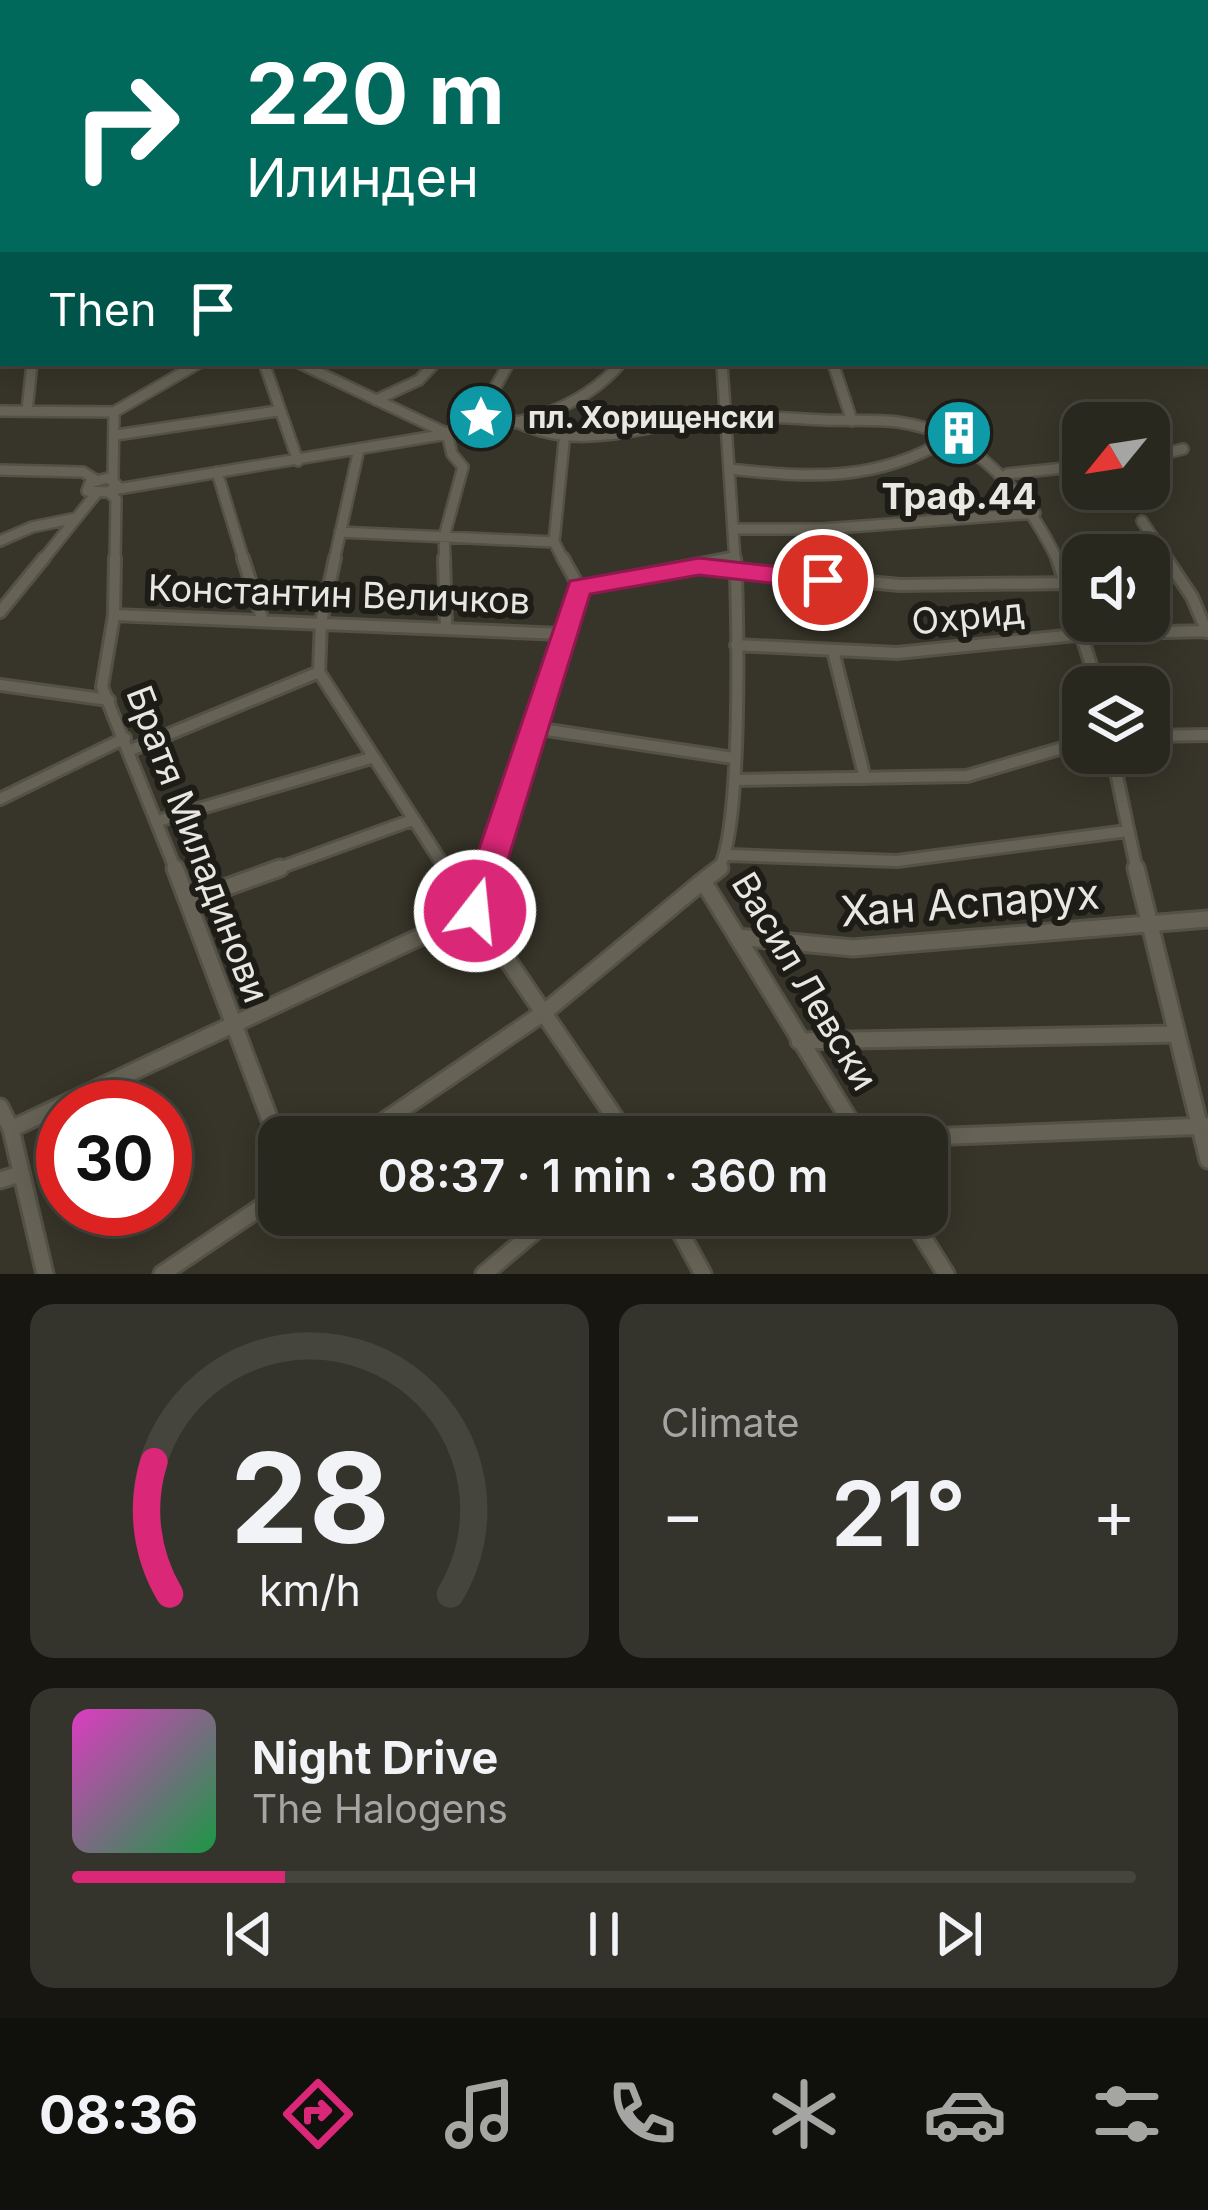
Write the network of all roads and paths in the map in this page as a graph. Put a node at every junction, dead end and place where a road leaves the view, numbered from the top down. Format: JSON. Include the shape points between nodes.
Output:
{"nodes":[{"id":1,"x":32,"y":366,"type":"edge"},
{"id":2,"x":184,"y":366,"type":"edge"},
{"id":3,"x":193,"y":366,"type":"edge"},
{"id":4,"x":265,"y":366,"type":"edge"},
{"id":5,"x":305,"y":366,"type":"edge"},
{"id":6,"x":432,"y":366,"type":"edge"},
{"id":7,"x":507,"y":366,"type":"edge"},
{"id":8,"x":618,"y":366,"type":"edge"},
{"id":9,"x":722,"y":366,"type":"edge"},
{"id":10,"x":834,"y":366,"type":"edge"},
{"id":11,"x":189,"y":368,"type":"junction"},
{"id":12,"x":376,"y":400,"type":"junction"},
{"id":13,"x":484,"y":404,"type":"junction"},
{"id":14,"x":0,"y":410,"type":"edge"},
{"id":15,"x":27,"y":411,"type":"junction"},
{"id":16,"x":278,"y":411,"type":"junction"},
{"id":17,"x":114,"y":412,"type":"junction"},
{"id":18,"x":724,"y":416,"type":"junction"},
{"id":19,"x":852,"y":421,"type":"junction"},
{"id":20,"x":512,"y":426,"type":"junction"},
{"id":21,"x":447,"y":434,"type":"junction"},
{"id":22,"x":116,"y":435,"type":"junction"},
{"id":23,"x":948,"y":439,"type":"junction"},
{"id":24,"x":564,"y":442,"type":"junction"},
{"id":25,"x":359,"y":449,"type":"junction"},
{"id":26,"x":1183,"y":449,"type":"dead end"},
{"id":27,"x":1170,"y":452,"type":"edge"},
{"id":28,"x":320,"y":458,"type":"junction"},
{"id":29,"x":298,"y":461,"type":"junction"},
{"id":30,"x":1062,"y":468,"type":"edge"},
{"id":31,"x":0,"y":470,"type":"edge"},
{"id":32,"x":354,"y":470,"type":"junction"},
{"id":33,"x":730,"y":470,"type":"junction"},
{"id":34,"x":217,"y":472,"type":"junction"},
{"id":35,"x":1006,"y":474,"type":"junction"},
{"id":36,"x":95,"y":480,"type":"junction"},
{"id":37,"x":107,"y":489,"type":"junction"},
{"id":38,"x":1034,"y":513,"type":"junction"},
{"id":39,"x":76,"y":518,"type":"junction"},
{"id":40,"x":1142,"y":521,"type":"dead end"},
{"id":41,"x":735,"y":529,"type":"junction"},
{"id":42,"x":340,"y":532,"type":"junction"},
{"id":43,"x":444,"y":537,"type":"junction"},
{"id":44,"x":0,"y":541,"type":"edge"},
{"id":45,"x":554,"y":542,"type":"junction"},
{"id":46,"x":735,"y":564,"type":"junction"},
{"id":47,"x":1062,"y":567,"type":"edge"},
{"id":48,"x":1062,"y":583,"type":"edge"},
{"id":49,"x":579,"y":587,"type":"junction"},
{"id":50,"x":0,"y":612,"type":"edge"},
{"id":51,"x":114,"y":615,"type":"junction"},
{"id":52,"x":263,"y":621,"type":"junction"},
{"id":53,"x":321,"y":622,"type":"junction"},
{"id":54,"x":446,"y":627,"type":"junction"},
{"id":55,"x":562,"y":634,"type":"junction"},
{"id":56,"x":1170,"y":634,"type":"edge"},
{"id":57,"x":1207,"y":634,"type":"edge"},
{"id":58,"x":1062,"y":637,"type":"edge"},
{"id":59,"x":736,"y":645,"type":"junction"},
{"id":60,"x":833,"y":651,"type":"junction"},
{"id":61,"x":319,"y":672,"type":"junction"},
{"id":62,"x":0,"y":685,"type":"edge"},
{"id":63,"x":109,"y":700,"type":"junction"},
{"id":64,"x":534,"y":728,"type":"junction"},
{"id":65,"x":1208,"y":735,"type":"edge"},
{"id":66,"x":1170,"y":736,"type":"edge"},
{"id":67,"x":128,"y":744,"type":"junction"},
{"id":68,"x":1062,"y":748,"type":"edge"},
{"id":69,"x":371,"y":758,"type":"junction"},
{"id":70,"x":733,"y":758,"type":"junction"},
{"id":71,"x":1116,"y":774,"type":"edge"},
{"id":72,"x":865,"y":778,"type":"junction"},
{"id":73,"x":735,"y":781,"type":"junction"},
{"id":74,"x":0,"y":799,"type":"edge"},
{"id":75,"x":412,"y":820,"type":"junction"},
{"id":76,"x":158,"y":821,"type":"junction"},
{"id":77,"x":1127,"y":831,"type":"junction"},
{"id":78,"x":728,"y":855,"type":"junction"},
{"id":79,"x":703,"y":880,"type":"junction"},
{"id":80,"x":188,"y":901,"type":"junction"},
{"id":81,"x":475,"y":911,"type":"junction"},
{"id":82,"x":1208,"y":919,"type":"edge"},
{"id":83,"x":1148,"y":922,"type":"junction"},
{"id":84,"x":736,"y":937,"type":"junction"},
{"id":85,"x":546,"y":1011,"type":"junction"},
{"id":86,"x":235,"y":1021,"type":"junction"},
{"id":87,"x":1177,"y":1034,"type":"junction"},
{"id":88,"x":799,"y":1042,"type":"junction"},
{"id":89,"x":0,"y":1107,"type":"edge"},
{"id":90,"x":269,"y":1116,"type":"edge"},
{"id":91,"x":392,"y":1116,"type":"edge"},
{"id":92,"x":614,"y":1116,"type":"edge"},
{"id":93,"x":847,"y":1116,"type":"edge"},
{"id":94,"x":1204,"y":1126,"type":"edge"},
{"id":95,"x":11,"y":1130,"type":"junction"},
{"id":96,"x":948,"y":1136,"type":"edge"},
{"id":97,"x":1208,"y":1160,"type":"edge"},
{"id":98,"x":20,"y":1174,"type":"junction"},
{"id":99,"x":0,"y":1180,"type":"edge"},
{"id":100,"x":258,"y":1209,"type":"edge"},
{"id":101,"x":530,"y":1236,"type":"edge"},
{"id":102,"x":682,"y":1236,"type":"edge"},
{"id":103,"x":922,"y":1236,"type":"edge"},
{"id":104,"x":488,"y":1273,"type":"edge"},
{"id":105,"x":44,"y":1274,"type":"edge"},
{"id":106,"x":161,"y":1274,"type":"edge"},
{"id":107,"x":703,"y":1274,"type":"edge"},
{"id":108,"x":946,"y":1274,"type":"edge"}],
"edges":[{"from":1,"to":15,"type":"street"},
{"from":2,"to":11,"type":"street"},
{"from":3,"to":11,"type":"street"},
{"from":4,"to":16,"type":"street"},
{"from":5,"to":12,"type":"street"},
{"from":6,"to":12,"type":"street"},
{"from":7,"to":13,"type":"street"},
{"from":8,"to":20,"type":"street","via":[[583,396]]},
{"from":9,"to":18,"type":"street","name":"Васил Левски"},
{"from":10,"to":19,"type":"street"},
{"from":11,"to":17,"type":"street"},
{"from":12,"to":21,"type":"street"},
{"from":13,"to":20,"type":"street"},
{"from":13,"to":21,"type":"street"},
{"from":14,"to":15,"type":"street"},
{"from":15,"to":17,"type":"street"},
{"from":16,"to":22,"type":"street"},
{"from":16,"to":29,"type":"street"},
{"from":17,"to":22,"type":"street"},
{"from":18,"to":19,"type":"street"},
{"from":18,"to":24,"type":"street"},
{"from":18,"to":33,"type":"street","name":"Васил Левски"},
{"from":19,"to":23,"type":"street","via":[[914,425]]},
{"from":20,"to":21,"type":"street"},
{"from":20,"to":24,"type":"street"},
{"from":21,"to":25,"type":"street"},
{"from":21,"to":43,"type":"street","via":[[463,466]]},
{"from":22,"to":37,"type":"street"},
{"from":23,"to":33,"type":"street","via":[[879,474]]},
{"from":23,"to":35,"type":"street"},
{"from":24,"to":45,"type":"street"},
{"from":25,"to":28,"type":"street"},
{"from":25,"to":32,"type":"street"},
{"from":26,"to":27,"type":"street"},
{"from":28,"to":29,"type":"street"},
{"from":28,"to":32,"type":"street"},
{"from":29,"to":34,"type":"street"},
{"from":30,"to":35,"type":"street"},
{"from":31,"to":36,"type":"street","via":[[83,472]]},
{"from":32,"to":42,"type":"street"},
{"from":33,"to":41,"type":"street","name":"Васил Левски"},
{"from":34,"to":37,"type":"street"},
{"from":34,"to":52,"type":"street"},
{"from":35,"to":38,"type":"street"},
{"from":36,"to":37,"type":"street"},
{"from":36,"to":37,"type":"street","via":[[87,487]]},
{"from":37,"to":39,"type":"street"},
{"from":37,"to":51,"type":"street","name":"Братя Миладинови","via":[[116,499]]},
{"from":38,"to":41,"type":"street"},
{"from":38,"to":47,"type":"street"},
{"from":39,"to":44,"type":"street"},
{"from":39,"to":50,"type":"street"},
{"from":40,"to":57,"type":"street"},
{"from":41,"to":46,"type":"street","name":"Васил Левски"},
{"from":42,"to":43,"type":"street"},
{"from":42,"to":53,"type":"street"},
{"from":43,"to":45,"type":"street"},
{"from":43,"to":54,"type":"street"},
{"from":45,"to":49,"type":"street"},
{"from":46,"to":48,"type":"street","via":[[900,585]]},
{"from":46,"to":49,"type":"street"},
{"from":46,"to":59,"type":"street","name":"Васил Левски"},
{"from":49,"to":55,"type":"street"},
{"from":51,"to":52,"type":"street","name":"Константин Величков"},
{"from":51,"to":63,"type":"street","name":"Братя Миладинови","via":[[101,675]]},
{"from":52,"to":53,"type":"street","name":"Константин Величков"},
{"from":53,"to":54,"type":"street","name":"Константин Величков"},
{"from":53,"to":61,"type":"street"},
{"from":54,"to":55,"type":"street","name":"Константин Величков"},
{"from":55,"to":64,"type":"street"},
{"from":56,"to":57,"type":"street","name":"Охрид"},
{"from":58,"to":60,"type":"street","name":"Охрид","via":[[939,651]]},
{"from":59,"to":60,"type":"street","name":"Охрид"},
{"from":59,"to":70,"type":"street","name":"Васил Левски"},
{"from":60,"to":72,"type":"street"},
{"from":61,"to":67,"type":"street"},
{"from":61,"to":69,"type":"street"},
{"from":62,"to":63,"type":"street"},
{"from":63,"to":67,"type":"street","name":"Братя Миладинови"},
{"from":64,"to":70,"type":"street"},
{"from":64,"to":81,"type":"street"},
{"from":65,"to":66,"type":"street"},
{"from":67,"to":74,"type":"street"},
{"from":67,"to":76,"type":"street","name":"Братя Миладинови"},
{"from":68,"to":72,"type":"street","via":[[967,776]]},
{"from":69,"to":75,"type":"street"},
{"from":69,"to":76,"type":"street"},
{"from":70,"to":73,"type":"street","name":"Васил Левски"},
{"from":71,"to":77,"type":"street"},
{"from":72,"to":73,"type":"street"},
{"from":73,"to":78,"type":"street","name":"Васил Левски"},
{"from":75,"to":80,"type":"street"},
{"from":75,"to":81,"type":"street"},
{"from":76,"to":80,"type":"street","name":"Братя Миладинови"},
{"from":77,"to":78,"type":"street","via":[[897,861]]},
{"from":77,"to":83,"type":"street"},
{"from":78,"to":79,"type":"street","name":"Васил Левски"},
{"from":79,"to":84,"type":"street","name":"Васил Левски"},
{"from":79,"to":85,"type":"street"},
{"from":80,"to":86,"type":"street","name":"Братя Миладинови"},
{"from":81,"to":85,"type":"street"},
{"from":81,"to":86,"type":"street"},
{"from":82,"to":83,"type":"street","name":"Хан Аспарух"},
{"from":83,"to":84,"type":"street","name":"Хан Аспарух","via":[[854,947]]},
{"from":83,"to":87,"type":"street"},
{"from":84,"to":88,"type":"street","name":"Васил Левски"},
{"from":85,"to":91,"type":"street"},
{"from":85,"to":92,"type":"street"},
{"from":86,"to":90,"type":"street","name":"Братя Миладинови"},
{"from":86,"to":95,"type":"street"},
{"from":87,"to":88,"type":"street"},
{"from":87,"to":94,"type":"street"},
{"from":88,"to":93,"type":"street","name":"Васил Левски"},
{"from":89,"to":95,"type":"street"},
{"from":94,"to":96,"type":"street"},
{"from":94,"to":97,"type":"street"},
{"from":95,"to":98,"type":"street"},
{"from":98,"to":99,"type":"street"},
{"from":98,"to":105,"type":"street"},
{"from":100,"to":106,"type":"street"},
{"from":101,"to":104,"type":"street"},
{"from":102,"to":107,"type":"street"},
{"from":103,"to":108,"type":"street"}]}
